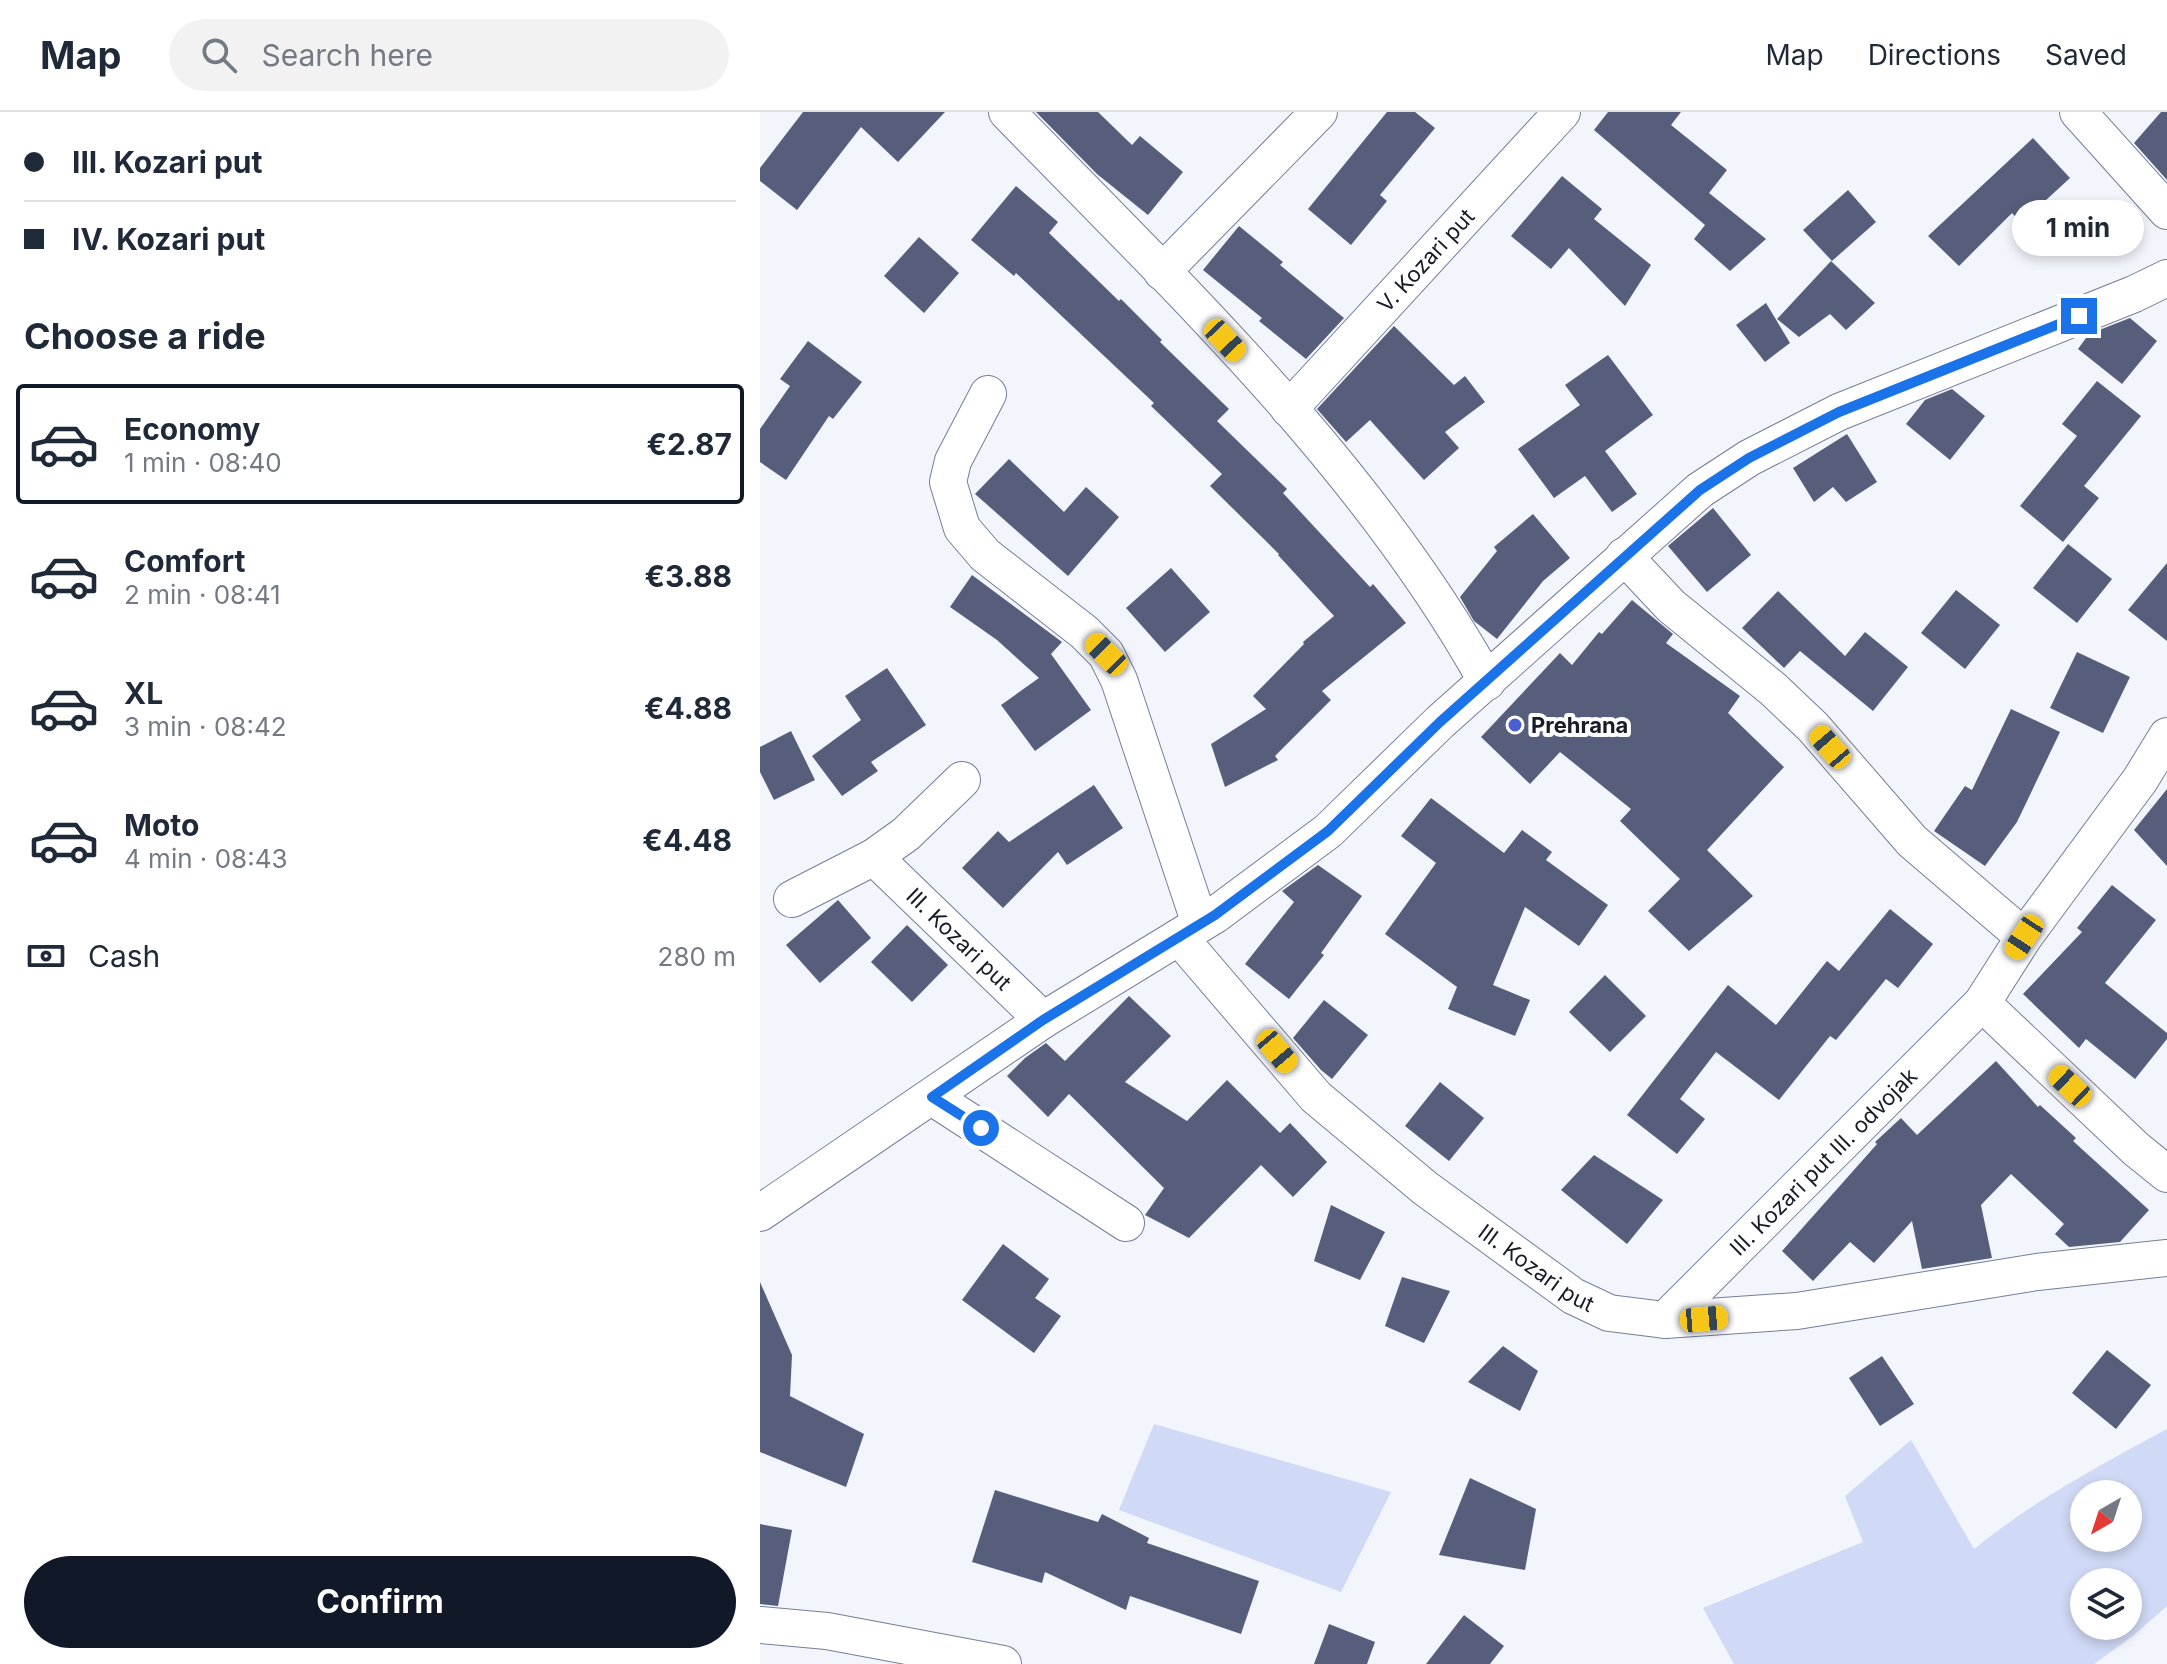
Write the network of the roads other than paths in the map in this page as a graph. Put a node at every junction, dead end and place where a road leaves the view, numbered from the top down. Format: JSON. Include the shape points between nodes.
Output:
{"nodes":[{"id":1,"x":1007,"y":112,"type":"edge"},
{"id":2,"x":1319,"y":112,"type":"edge"},
{"id":3,"x":1562,"y":112,"type":"edge"},
{"id":4,"x":2078,"y":112,"type":"edge"},
{"id":5,"x":2167,"y":211,"type":"edge"},
{"id":6,"x":1162,"y":272,"type":"junction"},
{"id":7,"x":2167,"y":278,"type":"edge"},
{"id":8,"x":2134,"y":294,"type":"junction"},
{"id":9,"x":2167,"y":308,"type":"edge"},
{"id":10,"x":988,"y":394,"type":"dead end"},
{"id":11,"x":1289,"y":409,"type":"junction"},
{"id":12,"x":1624,"y":556,"type":"junction"},
{"id":13,"x":1487,"y":682,"type":"junction"},
{"id":14,"x":2167,"y":736,"type":"edge"},
{"id":15,"x":962,"y":780,"type":"dead end"},
{"id":16,"x":874,"y":857,"type":"junction"},
{"id":17,"x":792,"y":899,"type":"dead end"},
{"id":18,"x":1190,"y":930,"type":"junction"},
{"id":19,"x":2024,"y":937,"type":"junction"},
{"id":20,"x":1982,"y":1003,"type":"junction"},
{"id":21,"x":1043,"y":1020,"type":"junction"},
{"id":22,"x":932,"y":1097,"type":"junction"},
{"id":23,"x":2167,"y":1174,"type":"edge"},
{"id":24,"x":760,"y":1213,"type":"edge"},
{"id":25,"x":1126,"y":1223,"type":"dead end"},
{"id":26,"x":2167,"y":1258,"type":"edge"},
{"id":27,"x":1665,"y":1320,"type":"junction"},
{"id":28,"x":760,"y":1625,"type":"edge"},
{"id":29,"x":957,"y":1659,"type":"edge"},
{"id":30,"x":1003,"y":1664,"type":"edge"}],
"edges":[{"from":1,"to":6,"type":"street"},
{"from":2,"to":6,"type":"street"},
{"from":3,"to":11,"type":"street","name":"V. Kozari put"},
{"from":4,"to":5,"type":"street"},
{"from":6,"to":11,"type":"street"},
{"from":7,"to":8,"type":"street"},
{"from":8,"to":9,"type":"street"},
{"from":8,"to":12,"type":"street","via":[[1839,412],[1700,490]]},
{"from":10,"to":18,"type":"street","via":[[953,461],[948,482],[962,528],[985,555],[1106,654],[1119,680]]},
{"from":11,"to":13,"type":"street","via":[[1400,544]]},
{"from":12,"to":13,"type":"street"},
{"from":12,"to":19,"type":"street","via":[[1671,606],[1813,727],[1912,841]]},
{"from":13,"to":18,"type":"street","via":[[1328,831]]},
{"from":14,"to":19,"type":"street","name":"III. Kozari put III. odvojak"},
{"from":15,"to":16,"type":"street"},
{"from":16,"to":17,"type":"street"},
{"from":16,"to":21,"type":"street","name":"III. Kozari put"},
{"from":18,"to":21,"type":"street"},
{"from":18,"to":27,"type":"street","name":"III. Kozari put","via":[[1316,1097],[1425,1188],[1573,1296],[1609,1313]]},
{"from":19,"to":20,"type":"street","name":"III. Kozari put III. odvojak"},
{"from":20,"to":23,"type":"street"},
{"from":20,"to":27,"type":"street","name":"III. Kozari put III. odvojak"},
{"from":21,"to":22,"type":"street"},
{"from":22,"to":24,"type":"street"},
{"from":22,"to":25,"type":"street"},
{"from":26,"to":27,"type":"street","name":"III. Kozari put","via":[[2037,1272],[1797,1311]]},
{"from":28,"to":29,"type":"street","via":[[827,1631]]},
{"from":29,"to":30,"type":"street"}]}
